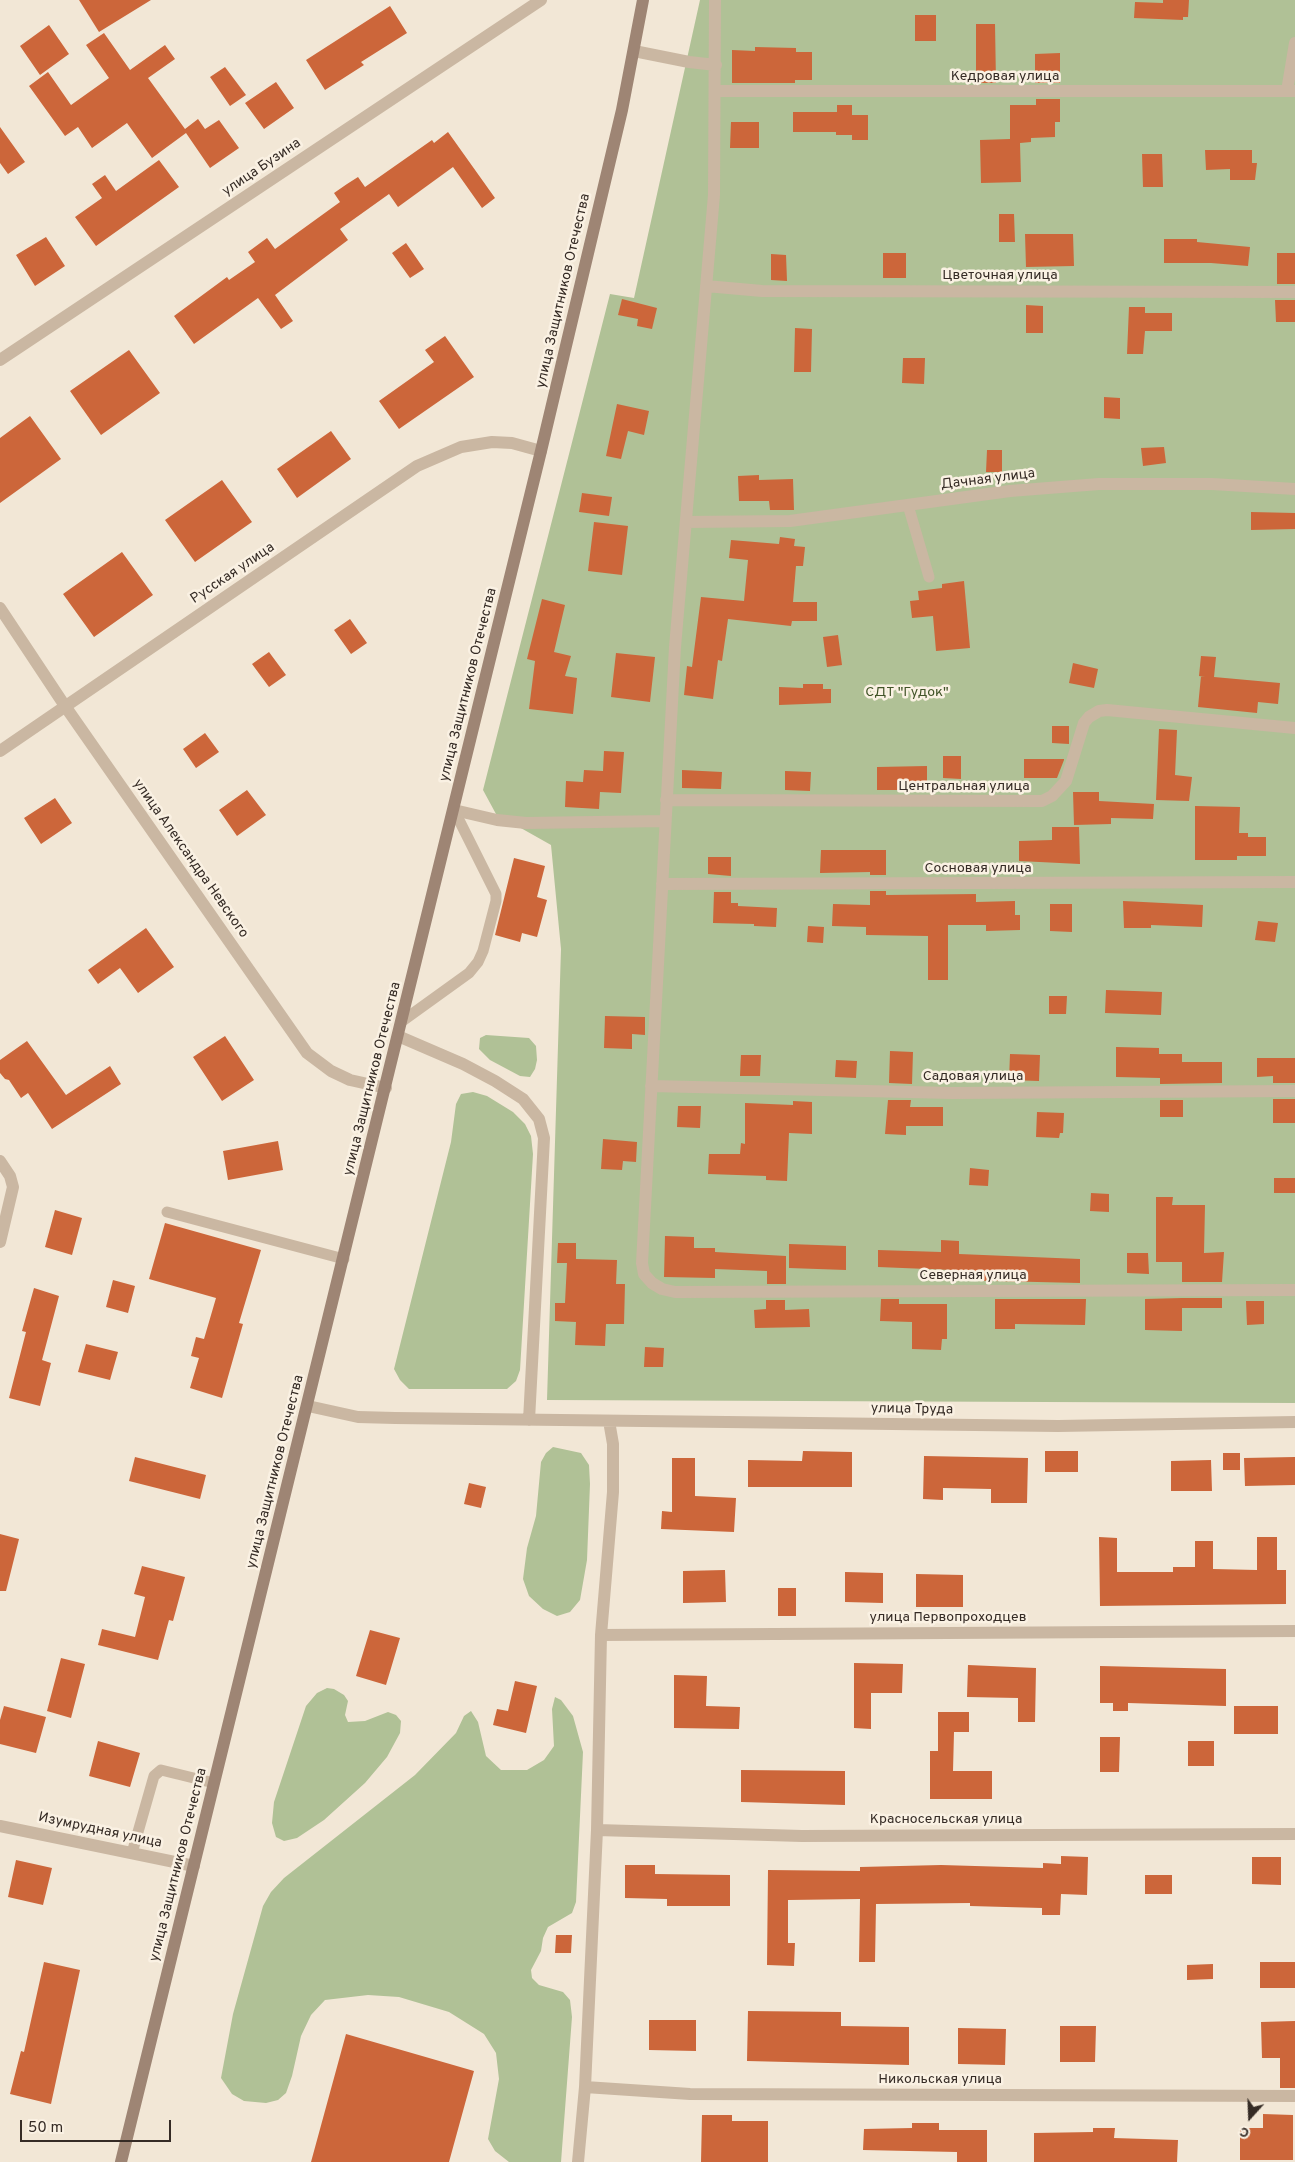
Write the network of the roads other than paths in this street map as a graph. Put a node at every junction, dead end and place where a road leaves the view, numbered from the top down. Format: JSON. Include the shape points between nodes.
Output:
{"nodes":[{"id":1,"x":542,"y":0,"type":"edge"},
{"id":2,"x":643,"y":0,"type":"edge"},
{"id":3,"x":715,"y":1,"type":"edge"},
{"id":4,"x":1295,"y":42,"type":"edge"},
{"id":5,"x":634,"y":51,"type":"junction"},
{"id":6,"x":716,"y":65,"type":"junction"},
{"id":7,"x":716,"y":91,"type":"junction"},
{"id":8,"x":1291,"y":91,"type":"edge"},
{"id":9,"x":706,"y":286,"type":"junction"},
{"id":10,"x":1295,"y":292,"type":"edge"},
{"id":11,"x":0,"y":360,"type":"edge"},
{"id":12,"x":541,"y":451,"type":"junction"},
{"id":13,"x":1295,"y":489,"type":"edge"},
{"id":14,"x":908,"y":505,"type":"junction"},
{"id":15,"x":686,"y":522,"type":"junction"},
{"id":16,"x":928,"y":577,"type":"dead end"},
{"id":17,"x":0,"y":608,"type":"edge"},
{"id":18,"x":66,"y":706,"type":"junction"},
{"id":19,"x":1295,"y":728,"type":"edge"},
{"id":20,"x":0,"y":751,"type":"edge"},
{"id":21,"x":666,"y":800,"type":"junction"},
{"id":22,"x":454,"y":810,"type":"junction"},
{"id":23,"x":665,"y":821,"type":"junction"},
{"id":24,"x":1295,"y":882,"type":"edge"},
{"id":25,"x":662,"y":884,"type":"junction"},
{"id":26,"x":402,"y":1022,"type":"junction"},
{"id":27,"x":398,"y":1036,"type":"junction"},
{"id":28,"x":651,"y":1086,"type":"junction"},
{"id":29,"x":386,"y":1088,"type":"junction"},
{"id":30,"x":1295,"y":1091,"type":"edge"},
{"id":31,"x":0,"y":1161,"type":"edge"},
{"id":32,"x":167,"y":1212,"type":"dead end"},
{"id":33,"x":0,"y":1242,"type":"edge"},
{"id":34,"x":344,"y":1259,"type":"junction"},
{"id":35,"x":1295,"y":1290,"type":"edge"},
{"id":36,"x":308,"y":1406,"type":"junction"},
{"id":37,"x":529,"y":1420,"type":"junction"},
{"id":38,"x":608,"y":1421,"type":"junction"},
{"id":39,"x":1295,"y":1422,"type":"edge"},
{"id":40,"x":1295,"y":1631,"type":"edge"},
{"id":41,"x":602,"y":1635,"type":"junction"},
{"id":42,"x":214,"y":1783,"type":"junction"},
{"id":43,"x":0,"y":1826,"type":"edge"},
{"id":44,"x":597,"y":1830,"type":"junction"},
{"id":45,"x":1295,"y":1834,"type":"edge"},
{"id":46,"x":132,"y":1853,"type":"junction"},
{"id":47,"x":194,"y":1866,"type":"junction"},
{"id":48,"x":585,"y":2088,"type":"junction"},
{"id":49,"x":1295,"y":2096,"type":"edge"},
{"id":50,"x":122,"y":2162,"type":"edge"},
{"id":51,"x":578,"y":2162,"type":"edge"}],
"edges":[{"from":1,"to":11,"type":"street","name":"улица Бузина"},
{"from":2,"to":5,"type":"main road","name":"улица Защитников Отечества"},
{"from":3,"to":6,"type":"street"},
{"from":4,"to":8,"type":"street"},
{"from":5,"to":6,"type":"street"},
{"from":5,"to":12,"type":"main road","name":"улица Защитников Отечества"},
{"from":6,"to":7,"type":"street"},
{"from":7,"to":8,"type":"street","name":"Кедровая улица"},
{"from":7,"to":9,"type":"street","via":[[714,195]]},
{"from":9,"to":10,"type":"street","name":"Цветочная улица","via":[[762,291]]},
{"from":9,"to":15,"type":"street"},
{"from":12,"to":18,"type":"street","name":"Русская улица","via":[[512,443],[492,442],[461,447],[417,466]]},
{"from":12,"to":22,"type":"main road","name":"улица Защитников Отечества"},
{"from":13,"to":14,"type":"street","name":"Дачная улица","via":[[1212,484],[1099,484],[1010,491]]},
{"from":14,"to":15,"type":"street","name":"Дачная улица","via":[[790,521]]},
{"from":14,"to":16,"type":"lane"},
{"from":15,"to":21,"type":"street"},
{"from":17,"to":18,"type":"street","name":"улица Александра Невского"},
{"from":18,"to":20,"type":"street","name":"Русская улица"},
{"from":18,"to":29,"type":"street","name":"улица Александра Невского","via":[[307,1053],[330,1071],[350,1080]]},
{"from":19,"to":21,"type":"street","name":"Центральная улица","via":[[1107,710],[1099,712],[1084,724],[1066,781],[1052,796],[1042,801]]},
{"from":21,"to":23,"type":"street"},
{"from":22,"to":23,"type":"street","via":[[526,824]]},
{"from":22,"to":26,"type":"main road","name":"улица Защитников Отечества"},
{"from":22,"to":26,"type":"lane","via":[[496,894],[496,901],[478,962],[469,973]]},
{"from":23,"to":25,"type":"street"},
{"from":24,"to":25,"type":"street","name":"Сосновая улица"},
{"from":25,"to":28,"type":"street"},
{"from":26,"to":27,"type":"main road","name":"улица Защитников Отечества"},
{"from":27,"to":29,"type":"main road","name":"улица Защитников Отечества"},
{"from":27,"to":37,"type":"street","via":[[495,1081],[523,1100],[539,1119],[544,1138]]},
{"from":28,"to":30,"type":"street","name":"Садовая улица","via":[[952,1093]]},
{"from":28,"to":35,"type":"street","name":"Северная улица","via":[[642,1263],[644,1274],[662,1289],[675,1292]]},
{"from":29,"to":34,"type":"main road","name":"улица Защитников Отечества"},
{"from":31,"to":33,"type":"street","via":[[10,1176],[13,1188]]},
{"from":32,"to":34,"type":"lane"},
{"from":34,"to":36,"type":"main road","name":"улица Защитников Отечества"},
{"from":36,"to":37,"type":"street","name":"улица Труда","via":[[358,1417]]},
{"from":36,"to":42,"type":"main road","name":"улица Защитников Отечества"},
{"from":37,"to":38,"type":"street","name":"улица Труда"},
{"from":38,"to":39,"type":"street","name":"улица Труда","via":[[1058,1426]]},
{"from":38,"to":41,"type":"street","via":[[613,1444],[613,1492]]},
{"from":40,"to":41,"type":"street","name":"улица Первопроходцев"},
{"from":41,"to":44,"type":"street"},
{"from":42,"to":46,"type":"lane","via":[[161,1770],[154,1776]]},
{"from":42,"to":47,"type":"main road","name":"улица Защитников Отечества"},
{"from":43,"to":46,"type":"street","name":"Изумрудная улица"},
{"from":44,"to":45,"type":"street","name":"Красносельская улица","via":[[802,1836]]},
{"from":44,"to":48,"type":"street"},
{"from":46,"to":47,"type":"street","name":"Изумрудная улица"},
{"from":47,"to":50,"type":"main road","name":"улица Защитников Отечества"},
{"from":48,"to":49,"type":"street","name":"Никольская улица","via":[[690,2094]]},
{"from":48,"to":51,"type":"street"}]}
